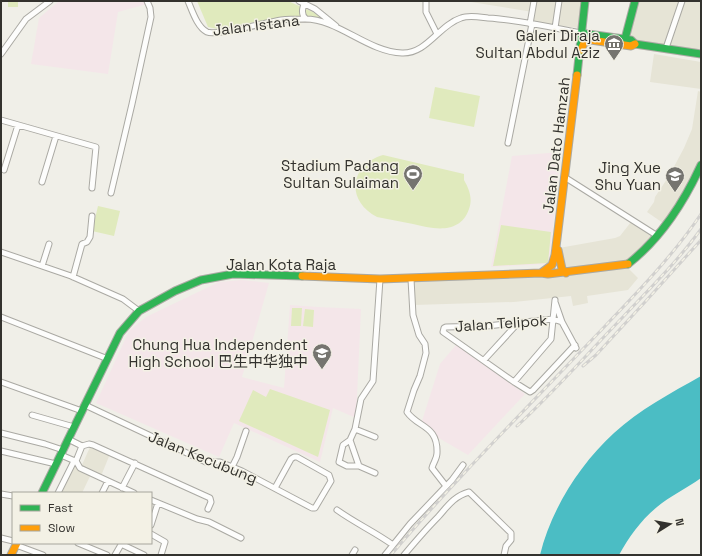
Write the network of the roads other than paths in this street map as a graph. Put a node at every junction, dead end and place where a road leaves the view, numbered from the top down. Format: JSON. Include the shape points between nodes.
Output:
{"nodes":[{"id":1,"x":50,"y":1,"type":"edge"},
{"id":2,"x":147,"y":1,"type":"edge"},
{"id":3,"x":188,"y":1,"type":"edge"},
{"id":4,"x":426,"y":1,"type":"edge"},
{"id":5,"x":534,"y":1,"type":"edge"},
{"id":6,"x":558,"y":1,"type":"edge"},
{"id":7,"x":585,"y":1,"type":"edge"},
{"id":8,"x":635,"y":1,"type":"edge"},
{"id":9,"x":682,"y":1,"type":"edge"},
{"id":10,"x":303,"y":2,"type":"edge"},
{"id":11,"x":315,"y":9,"type":"junction"},
{"id":12,"x":309,"y":19,"type":"junction"},
{"id":13,"x":531,"y":24,"type":"junction"},
{"id":14,"x":555,"y":28,"type":"junction"},
{"id":15,"x":339,"y":29,"type":"junction"},
{"id":16,"x":581,"y":32,"type":"junction"},
{"id":17,"x":437,"y":34,"type":"junction"},
{"id":18,"x":625,"y":39,"type":"junction"},
{"id":19,"x":635,"y":44,"type":"junction"},
{"id":20,"x":666,"y":48,"type":"junction"},
{"id":21,"x":580,"y":51,"type":"junction"},
{"id":22,"x":1,"y":54,"type":"edge"},
{"id":23,"x":701,"y":54,"type":"edge"},
{"id":24,"x":1,"y":120,"type":"edge"},
{"id":25,"x":18,"y":125,"type":"junction"},
{"id":26,"x":56,"y":136,"type":"junction"},
{"id":27,"x":508,"y":143,"type":"dead end"},
{"id":28,"x":701,"y":165,"type":"edge"},
{"id":29,"x":4,"y":170,"type":"dead end"},
{"id":30,"x":566,"y":178,"type":"junction"},
{"id":31,"x":42,"y":182,"type":"dead end"},
{"id":32,"x":92,"y":188,"type":"dead end"},
{"id":33,"x":111,"y":193,"type":"dead end"},
{"id":34,"x":92,"y":216,"type":"dead end"},
{"id":35,"x":656,"y":235,"type":"junction"},
{"id":36,"x":50,"y":244,"type":"dead end"},
{"id":37,"x":557,"y":245,"type":"junction"},
{"id":38,"x":1,"y":252,"type":"edge"},
{"id":39,"x":42,"y":266,"type":"junction"},
{"id":40,"x":541,"y":273,"type":"junction"},
{"id":41,"x":566,"y":273,"type":"junction"},
{"id":42,"x":73,"y":277,"type":"junction"},
{"id":43,"x":411,"y":278,"type":"junction"},
{"id":44,"x":380,"y":279,"type":"junction"},
{"id":45,"x":139,"y":311,"type":"junction"},
{"id":46,"x":1,"y":317,"type":"edge"},
{"id":47,"x":553,"y":319,"type":"junction"},
{"id":48,"x":562,"y":322,"type":"junction"},
{"id":49,"x":518,"y":323,"type":"junction"},
{"id":50,"x":108,"y":359,"type":"junction"},
{"id":51,"x":484,"y":360,"type":"junction"},
{"id":52,"x":1,"y":382,"type":"edge"},
{"id":53,"x":514,"y":382,"type":"junction"},
{"id":54,"x":84,"y":408,"type":"junction"},
{"id":55,"x":32,"y":415,"type":"dead end"},
{"id":56,"x":74,"y":427,"type":"junction"},
{"id":57,"x":355,"y":429,"type":"junction"},
{"id":58,"x":246,"y":430,"type":"dead end"},
{"id":59,"x":1,"y":432,"type":"edge"},
{"id":60,"x":375,"y":437,"type":"dead end"},
{"id":61,"x":68,"y":439,"type":"junction"},
{"id":62,"x":350,"y":440,"type":"junction"},
{"id":63,"x":82,"y":446,"type":"junction"},
{"id":64,"x":1,"y":451,"type":"edge"},
{"id":65,"x":62,"y":452,"type":"junction"},
{"id":66,"x":75,"y":461,"type":"junction"},
{"id":67,"x":135,"y":463,"type":"junction"},
{"id":68,"x":56,"y":464,"type":"junction"},
{"id":69,"x":463,"y":465,"type":"dead end"},
{"id":70,"x":359,"y":466,"type":"junction"},
{"id":71,"x":232,"y":467,"type":"junction"},
{"id":72,"x":375,"y":473,"type":"dead end"},
{"id":73,"x":108,"y":481,"type":"junction"},
{"id":74,"x":446,"y":486,"type":"junction"},
{"id":75,"x":122,"y":488,"type":"junction"},
{"id":76,"x":276,"y":488,"type":"junction"},
{"id":77,"x":42,"y":492,"type":"edge"},
{"id":78,"x":59,"y":492,"type":"edge"},
{"id":79,"x":102,"y":492,"type":"edge"},
{"id":80,"x":132,"y":492,"type":"edge"},
{"id":81,"x":1,"y":494,"type":"edge"},
{"id":82,"x":12,"y":496,"type":"edge"},
{"id":83,"x":152,"y":500,"type":"edge"},
{"id":84,"x":158,"y":503,"type":"junction"},
{"id":85,"x":208,"y":509,"type":"dead end"},
{"id":86,"x":337,"y":510,"type":"dead end"},
{"id":87,"x":152,"y":522,"type":"edge"},
{"id":88,"x":152,"y":535,"type":"edge"},
{"id":89,"x":1,"y":538,"type":"edge"},
{"id":90,"x":241,"y":538,"type":"dead end"},
{"id":91,"x":12,"y":542,"type":"edge"},
{"id":92,"x":15,"y":544,"type":"edge"},
{"id":93,"x":17,"y":544,"type":"edge"},
{"id":94,"x":81,"y":544,"type":"edge"},
{"id":95,"x":122,"y":544,"type":"edge"},
{"id":96,"x":393,"y":545,"type":"junction"},
{"id":97,"x":11,"y":555,"type":"edge"},
{"id":98,"x":43,"y":555,"type":"edge"},
{"id":99,"x":107,"y":555,"type":"edge"},
{"id":100,"x":115,"y":555,"type":"edge"},
{"id":101,"x":144,"y":555,"type":"edge"},
{"id":102,"x":161,"y":555,"type":"edge"},
{"id":103,"x":385,"y":555,"type":"edge"},
{"id":104,"x":404,"y":555,"type":"edge"},
{"id":105,"x":504,"y":555,"type":"edge"}],
"edges":[{"from":1,"to":22,"type":"street","via":[[26,19]]},
{"from":2,"to":33,"type":"street","via":[[151,13],[150,23]]},
{"from":3,"to":12,"type":"street","name":"Jalan Istana","via":[[201,27],[211,33],[282,20]]},
{"from":4,"to":17,"type":"street","via":[[426,12]]},
{"from":5,"to":13,"type":"street"},
{"from":6,"to":14,"type":"street"},
{"from":7,"to":16,"type":"main road","name":"Jalan Dato Hamzah"},
{"from":8,"to":18,"type":"main road"},
{"from":9,"to":20,"type":"street"},
{"from":10,"to":11,"type":"street","name":"Jalan Istana"},
{"from":10,"to":12,"type":"street","via":[[302,14]]},
{"from":11,"to":12,"type":"street","via":[[316,15]]},
{"from":11,"to":15,"type":"street","name":"Jalan Istana"},
{"from":12,"to":15,"type":"street","name":"Jalan Istana"},
{"from":13,"to":14,"type":"street","name":"Jalan Istana"},
{"from":13,"to":17,"type":"street","name":"Jalan Istana","via":[[465,17]]},
{"from":13,"to":27,"type":"street"},
{"from":14,"to":16,"type":"street","name":"Jalan Istana"},
{"from":15,"to":17,"type":"street","name":"Jalan Istana","via":[[381,50],[401,53],[420,49]]},
{"from":16,"to":18,"type":"main road"},
{"from":16,"to":21,"type":"main road","name":"Jalan Dato Hamzah"},
{"from":18,"to":19,"type":"main road"},
{"from":19,"to":20,"type":"main road"},
{"from":19,"to":21,"type":"main road","via":[[631,46],[591,40],[584,44]]},
{"from":20,"to":23,"type":"main road"},
{"from":21,"to":30,"type":"main road","name":"Jalan Dato Hamzah"},
{"from":24,"to":25,"type":"street"},
{"from":25,"to":26,"type":"street"},
{"from":25,"to":29,"type":"street"},
{"from":26,"to":31,"type":"street"},
{"from":26,"to":32,"type":"street","via":[[96,147]]},
{"from":28,"to":35,"type":"main road","name":"Jalan Kota Raja","via":[[675,210]]},
{"from":30,"to":35,"type":"street"},
{"from":30,"to":37,"type":"main road","name":"Jalan Dato Hamzah"},
{"from":34,"to":42,"type":"street","via":[[90,237],[82,244]]},
{"from":35,"to":41,"type":"main road","name":"Jalan Kota Raja","via":[[636,259],[627,265]]},
{"from":36,"to":39,"type":"street"},
{"from":37,"to":40,"type":"main road","via":[[553,264]]},
{"from":37,"to":41,"type":"main road","via":[[562,269]]},
{"from":38,"to":39,"type":"street"},
{"from":39,"to":42,"type":"street"},
{"from":40,"to":41,"type":"main road","name":"Jalan Kota Raja"},
{"from":40,"to":43,"type":"main road","name":"Jalan Kota Raja"},
{"from":42,"to":45,"type":"street","via":[[123,299]]},
{"from":43,"to":44,"type":"main road","name":"Jalan Kota Raja"},
{"from":43,"to":74,"type":"street","via":[[413,315],[419,335],[425,344],[426,354],[407,412],[432,434],[437,453],[432,468]]},
{"from":44,"to":45,"type":"main road","name":"Jalan Kota Raja","via":[[233,274],[201,280]]},
{"from":44,"to":57,"type":"street","via":[[373,381],[361,399]]},
{"from":45,"to":50,"type":"main road","name":"Jalan Kota Raja","via":[[120,333]]},
{"from":46,"to":50,"type":"street"},
{"from":47,"to":48,"type":"street","name":"Jalan Telipok"},
{"from":47,"to":48,"type":"street","via":[[554,300]]},
{"from":47,"to":49,"type":"street","name":"Jalan Telipok"},
{"from":47,"to":53,"type":"street","via":[[551,339]]},
{"from":48,"to":53,"type":"street","via":[[576,347],[532,391]]},
{"from":49,"to":51,"type":"street"},
{"from":49,"to":51,"type":"street","name":"Jalan Telipok","via":[[444,328],[444,332]]},
{"from":50,"to":54,"type":"main road","name":"Jalan Kota Raja"},
{"from":51,"to":53,"type":"street"},
{"from":52,"to":54,"type":"street","name":"Jalan Kecubung"},
{"from":54,"to":56,"type":"main road","name":"Jalan Kota Raja"},
{"from":54,"to":71,"type":"street","name":"Jalan Kecubung","via":[[206,462],[220,462]]},
{"from":55,"to":56,"type":"street"},
{"from":56,"to":61,"type":"main road","name":"Jalan Kota Raja"},
{"from":57,"to":60,"type":"street"},
{"from":57,"to":62,"type":"street"},
{"from":58,"to":71,"type":"street"},
{"from":59,"to":65,"type":"street","via":[[45,444]]},
{"from":61,"to":63,"type":"street"},
{"from":61,"to":65,"type":"main road","name":"Jalan Kota Raja"},
{"from":62,"to":70,"type":"street"},
{"from":62,"to":70,"type":"street","via":[[343,445],[339,462],[347,466]]},
{"from":63,"to":66,"type":"street"},
{"from":63,"to":67,"type":"street","via":[[93,444]]},
{"from":64,"to":68,"type":"street"},
{"from":65,"to":66,"type":"street"},
{"from":65,"to":68,"type":"main road","name":"Jalan Kota Raja"},
{"from":66,"to":73,"type":"street","via":[[80,468]]},
{"from":66,"to":78,"type":"street"},
{"from":67,"to":75,"type":"street"},
{"from":67,"to":85,"type":"street","via":[[210,498]]},
{"from":68,"to":77,"type":"main road","name":"Jalan Kota Raja"},
{"from":69,"to":74,"type":"street","via":[[456,477]]},
{"from":70,"to":72,"type":"street"},
{"from":71,"to":76,"type":"street","name":"Jalan Kecubung"},
{"from":73,"to":75,"type":"street"},
{"from":73,"to":79,"type":"street"},
{"from":74,"to":96,"type":"street"},
{"from":75,"to":80,"type":"street"},
{"from":76,"to":76,"type":"street","name":"Jalan Kecubung","via":[[315,508],[331,478],[294,457]]},
{"from":81,"to":82,"type":"street"},
{"from":83,"to":84,"type":"street"},
{"from":84,"to":87,"type":"street"},
{"from":84,"to":90,"type":"street","via":[[209,522]]},
{"from":86,"to":96,"type":"street"},
{"from":88,"to":102,"type":"street","via":[[165,542]]},
{"from":89,"to":91,"type":"street"},
{"from":92,"to":97,"type":"main road"},
{"from":93,"to":98,"type":"street"},
{"from":94,"to":99,"type":"street"},
{"from":95,"to":100,"type":"street"},
{"from":95,"to":101,"type":"street"},
{"from":96,"to":103,"type":"street"},
{"from":104,"to":105,"type":"street","via":[[447,506],[462,494],[469,492],[511,533],[511,540]]}]}
